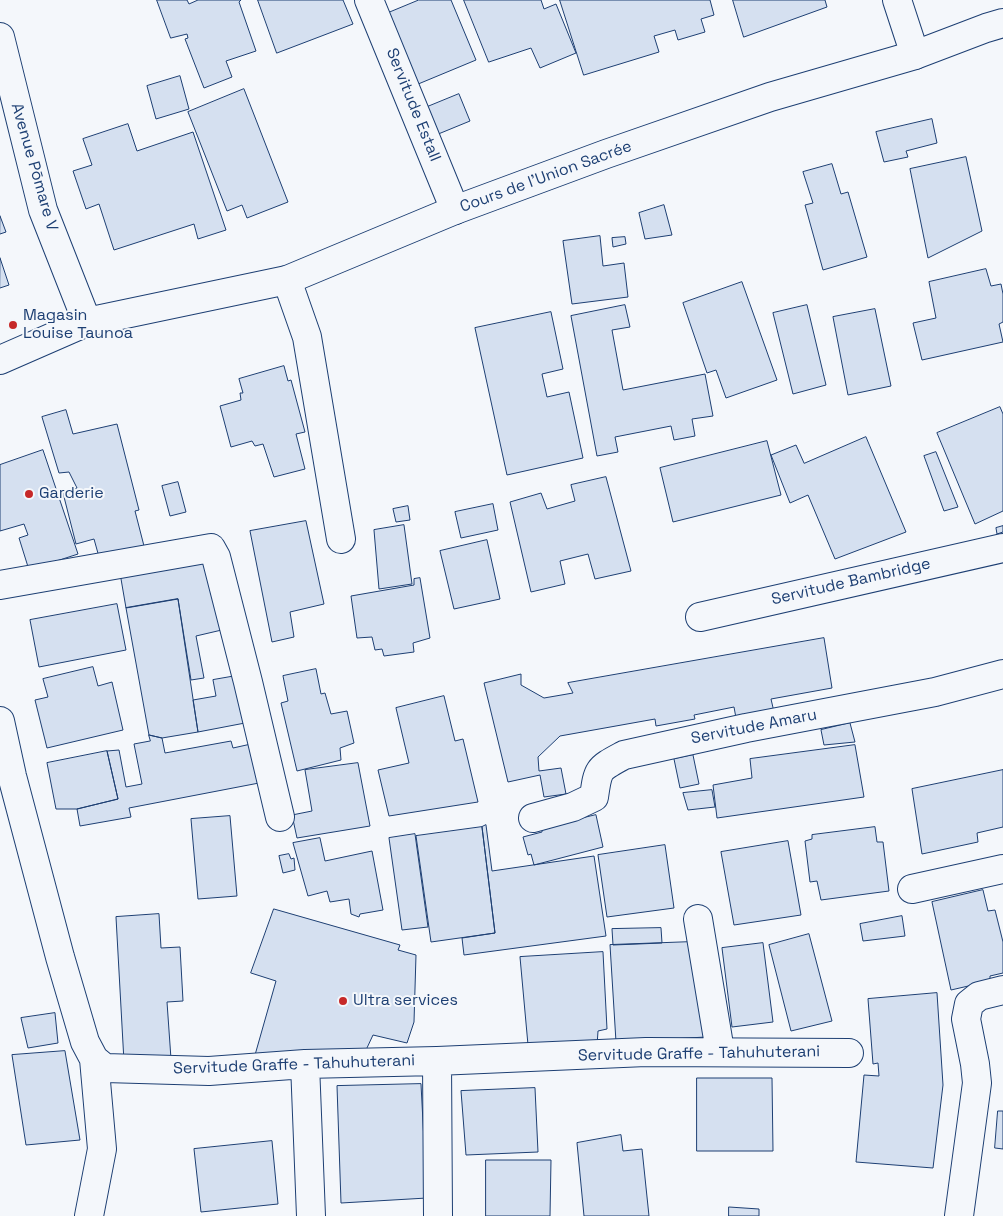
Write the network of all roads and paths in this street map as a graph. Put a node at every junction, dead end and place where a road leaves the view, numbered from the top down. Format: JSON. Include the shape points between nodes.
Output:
{"nodes":[{"id":1,"x":369,"y":0,"type":"edge"},
{"id":2,"x":897,"y":0,"type":"edge"},
{"id":3,"x":1003,"y":23,"type":"edge"},
{"id":4,"x":0,"y":38,"type":"edge"},
{"id":5,"x":915,"y":55,"type":"junction"},
{"id":6,"x":455,"y":210,"type":"junction"},
{"id":7,"x":287,"y":280,"type":"junction"},
{"id":8,"x":87,"y":322,"type":"junction"},
{"id":9,"x":0,"y":360,"type":"edge"},
{"id":10,"x":341,"y":538,"type":"dead end"},
{"id":11,"x":1003,"y":548,"type":"edge"},
{"id":12,"x":0,"y":585,"type":"edge"},
{"id":13,"x":700,"y":617,"type":"dead end"},
{"id":14,"x":1003,"y":674,"type":"edge"},
{"id":15,"x":0,"y":721,"type":"edge"},
{"id":16,"x":280,"y":817,"type":"dead end"},
{"id":17,"x":533,"y":818,"type":"dead end"},
{"id":18,"x":1003,"y":869,"type":"edge"},
{"id":19,"x":912,"y":889,"type":"dead end"},
{"id":20,"x":698,"y":919,"type":"dead end"},
{"id":21,"x":1003,"y":990,"type":"edge"},
{"id":22,"x":720,"y":1051,"type":"junction"},
{"id":23,"x":849,"y":1053,"type":"dead end"},
{"id":24,"x":94,"y":1059,"type":"junction"},
{"id":25,"x":437,"y":1061,"type":"junction"},
{"id":26,"x":304,"y":1064,"type":"junction"},
{"id":27,"x":89,"y":1216,"type":"edge"},
{"id":28,"x":311,"y":1216,"type":"edge"},
{"id":29,"x":438,"y":1216,"type":"edge"},
{"id":30,"x":959,"y":1216,"type":"edge"}],
"edges":[{"from":1,"to":6,"type":"street","name":"Servitude Estall"},
{"from":2,"to":5,"type":"street"},
{"from":3,"to":5,"type":"street","name":"Cours de l'Union Sacrée"},
{"from":4,"to":8,"type":"street","name":"Avenue Pōmare V","via":[[43,210]]},
{"from":5,"to":6,"type":"street","name":"Cours de l'Union Sacrée","via":[[770,97]]},
{"from":6,"to":7,"type":"street","name":"Cours de l'Union Sacrée"},
{"from":7,"to":8,"type":"street","name":"Cours de l'Union Sacrée"},
{"from":7,"to":10,"type":"street","via":[[307,337]]},
{"from":8,"to":9,"type":"street","name":"Cours de l'Union Sacrée"},
{"from":11,"to":13,"type":"street","name":"Servitude Bambridge"},
{"from":12,"to":16,"type":"street","via":[[211,548],[216,557]]},
{"from":14,"to":17,"type":"street","name":"Servitude Amaru","via":[[935,692],[624,755],[606,764],[597,774],[594,797],[573,807]]},
{"from":15,"to":24,"type":"street","via":[[60,957],[85,1042]]},
{"from":18,"to":19,"type":"street"},
{"from":20,"to":22,"type":"street"},
{"from":21,"to":30,"type":"street","via":[[978,996],[969,1004],[966,1019],[977,1083]]},
{"from":22,"to":23,"type":"street","name":"Servitude Graffe - Tahuhuterani"},
{"from":22,"to":25,"type":"street","name":"Servitude Graffe - Tahuhuterani"},
{"from":24,"to":26,"type":"street","name":"Servitude Graffe - Tahuhuterani","via":[[105,1068],[209,1071]]},
{"from":24,"to":27,"type":"street","via":[[102,1149]]},
{"from":25,"to":26,"type":"street","name":"Servitude Graffe - Tahuhuterani"},
{"from":25,"to":29,"type":"street"},
{"from":26,"to":28,"type":"street"}]}
